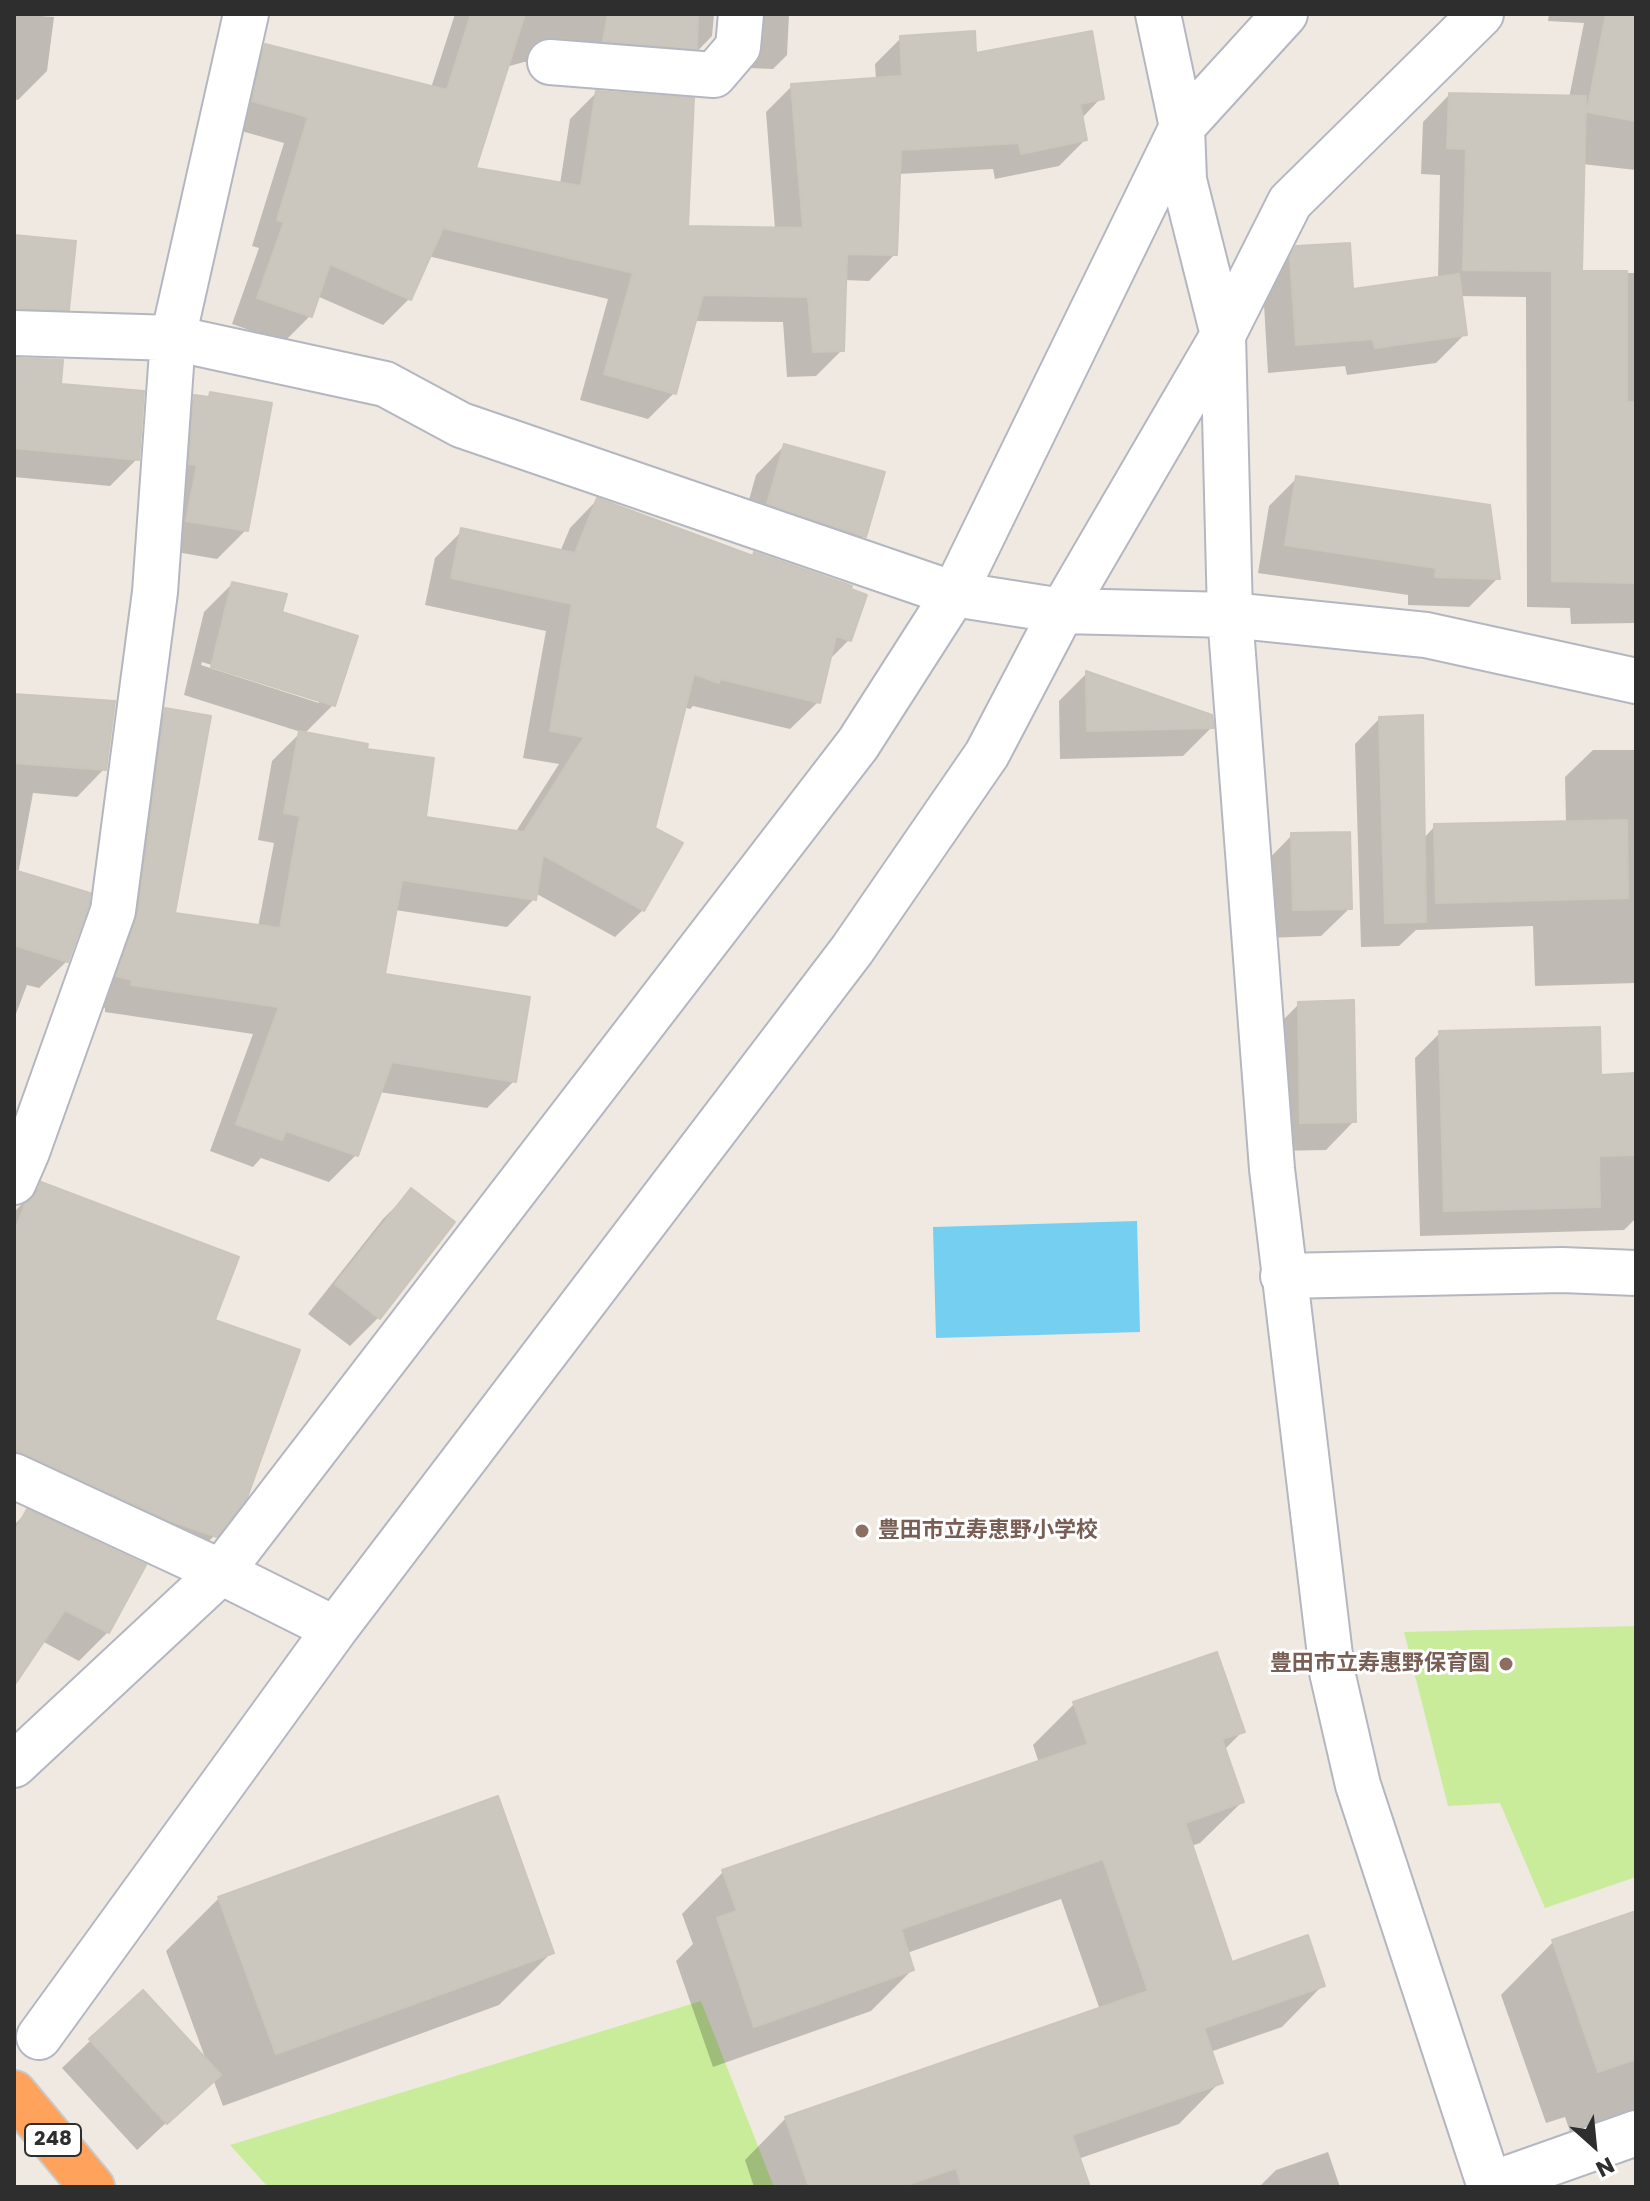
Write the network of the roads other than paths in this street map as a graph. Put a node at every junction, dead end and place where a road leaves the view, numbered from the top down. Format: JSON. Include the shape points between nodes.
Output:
{"nodes":[{"id":1,"x":246,"y":14,"type":"edge"},
{"id":2,"x":741,"y":14,"type":"edge"},
{"id":3,"x":1158,"y":14,"type":"edge"},
{"id":4,"x":1285,"y":14,"type":"edge"},
{"id":5,"x":1481,"y":14,"type":"edge"},
{"id":6,"x":550,"y":62,"type":"dead end"},
{"id":7,"x":1182,"y":127,"type":"junction"},
{"id":8,"x":14,"y":333,"type":"edge"},
{"id":9,"x":1223,"y":335,"type":"junction"},
{"id":10,"x":173,"y":338,"type":"junction"},
{"id":11,"x":954,"y":594,"type":"junction"},
{"id":12,"x":1062,"y":611,"type":"junction"},
{"id":13,"x":1230,"y":615,"type":"junction"},
{"id":14,"x":1636,"y":681,"type":"edge"},
{"id":15,"x":14,"y":1182,"type":"edge"},
{"id":16,"x":1636,"y":1273,"type":"edge"},
{"id":17,"x":1283,"y":1276,"type":"junction"},
{"id":18,"x":14,"y":1476,"type":"edge"},
{"id":19,"x":221,"y":1572,"type":"junction"},
{"id":20,"x":335,"y":1629,"type":"junction"},
{"id":21,"x":14,"y":1765,"type":"edge"},
{"id":22,"x":39,"y":2037,"type":"dead end"},
{"id":23,"x":14,"y":2093,"type":"edge"},
{"id":24,"x":1636,"y":2133,"type":"edge"},
{"id":25,"x":1489,"y":2186,"type":"edge"},
{"id":26,"x":92,"y":2187,"type":"edge"}],
"edges":[{"from":1,"to":10,"type":"street"},
{"from":2,"to":6,"type":"street","via":[[738,47],[714,75]]},
{"from":3,"to":7,"type":"street"},
{"from":4,"to":7,"type":"street"},
{"from":5,"to":9,"type":"street","via":[[1290,202]]},
{"from":7,"to":9,"type":"street","via":[[1184,180]]},
{"from":7,"to":11,"type":"street"},
{"from":8,"to":10,"type":"street"},
{"from":9,"to":12,"type":"street"},
{"from":9,"to":13,"type":"street"},
{"from":10,"to":11,"type":"street","via":[[385,384],[461,425]]},
{"from":10,"to":15,"type":"street","via":[[155,592],[113,911]]},
{"from":11,"to":12,"type":"street"},
{"from":11,"to":19,"type":"street","via":[[858,744]]},
{"from":12,"to":13,"type":"street"},
{"from":12,"to":20,"type":"street","via":[[987,754],[852,950]]},
{"from":13,"to":14,"type":"street","via":[[1426,635]]},
{"from":13,"to":17,"type":"street"},
{"from":16,"to":17,"type":"street"},
{"from":17,"to":25,"type":"street","via":[[1335,1687],[1358,1785]]},
{"from":18,"to":19,"type":"street"},
{"from":19,"to":20,"type":"street"},
{"from":19,"to":21,"type":"street"},
{"from":20,"to":22,"type":"street"},
{"from":23,"to":26,"type":"highway","number":"248"},
{"from":24,"to":25,"type":"street"}]}
